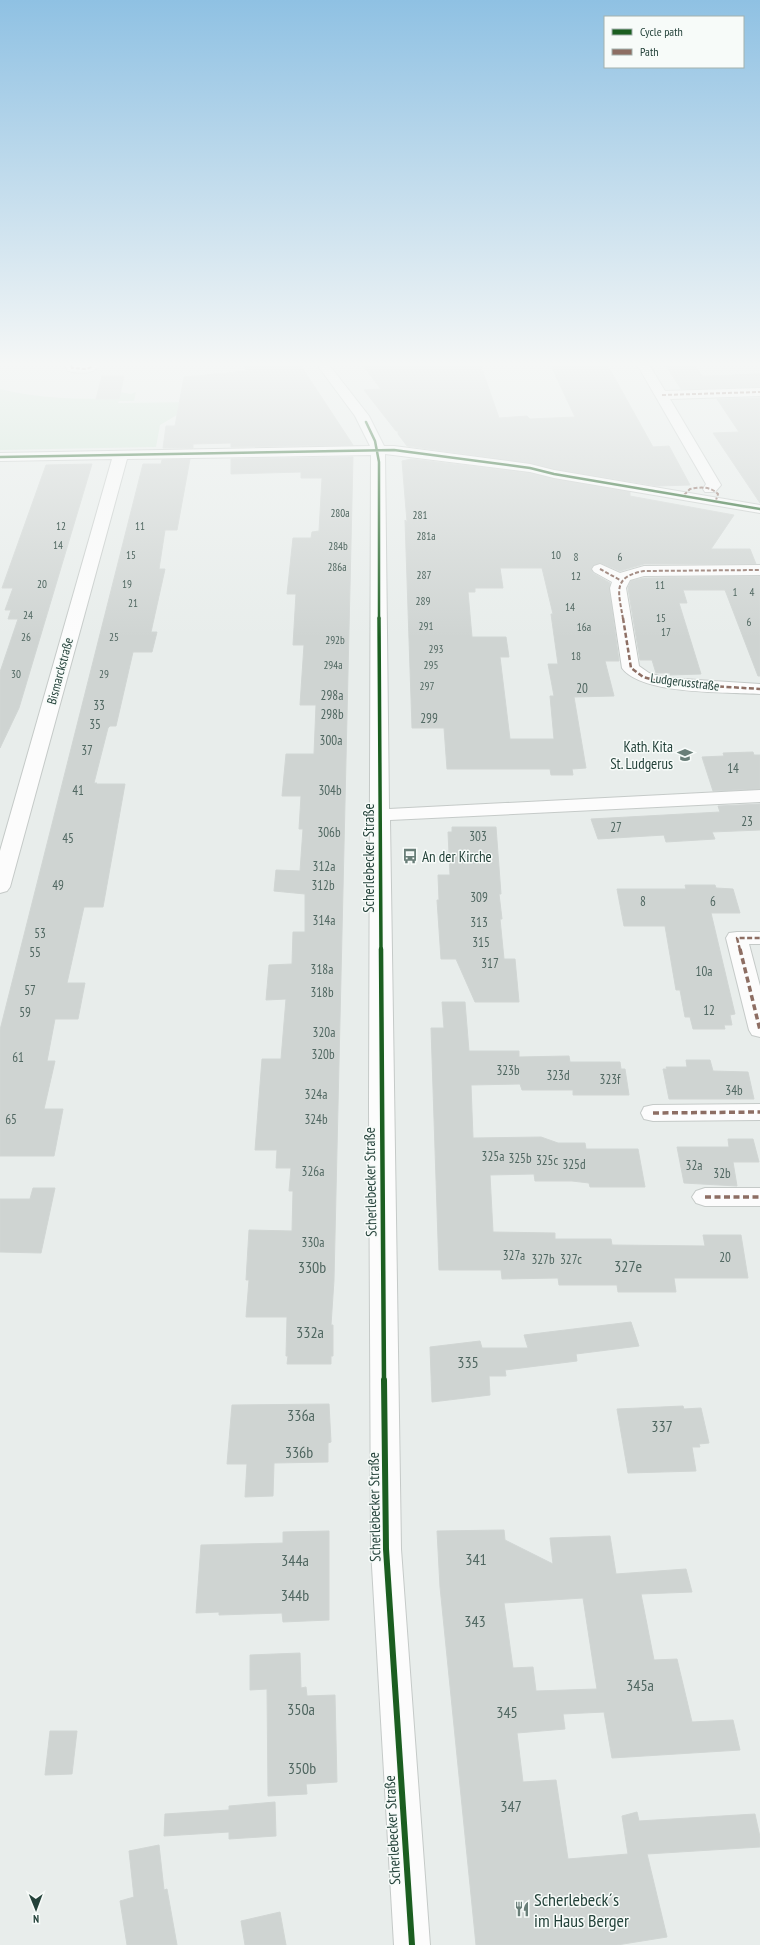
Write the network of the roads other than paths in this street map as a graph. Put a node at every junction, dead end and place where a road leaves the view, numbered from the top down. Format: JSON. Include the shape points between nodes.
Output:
{"nodes":[{"id":1,"x":120,"y":457,"type":"edge"},
{"id":2,"x":378,"y":457,"type":"edge"},
{"id":3,"x":448,"y":457,"type":"edge"},
{"id":4,"x":698,"y":457,"type":"edge"},
{"id":5,"x":713,"y":494,"type":"junction"},
{"id":6,"x":760,"y":510,"type":"edge"},
{"id":7,"x":600,"y":570,"type":"dead end"},
{"id":8,"x":760,"y":570,"type":"edge"},
{"id":9,"x":620,"y":580,"type":"junction"},
{"id":10,"x":760,"y":689,"type":"edge"},
{"id":11,"x":760,"y":796,"type":"edge"},
{"id":12,"x":380,"y":815,"type":"junction"},
{"id":13,"x":0,"y":887,"type":"edge"},
{"id":14,"x":760,"y":938,"type":"edge"},
{"id":15,"x":760,"y":1030,"type":"edge"},
{"id":16,"x":760,"y":1112,"type":"edge"},
{"id":17,"x":654,"y":1113,"type":"dead end"},
{"id":18,"x":705,"y":1197,"type":"dead end"},
{"id":19,"x":760,"y":1197,"type":"edge"},
{"id":20,"x":412,"y":1945,"type":"edge"}],
"edges":[{"from":1,"to":13,"type":"street","name":"Bismarckstraße"},
{"from":2,"to":12,"type":"street","name":"Scherlebecker Straße"},
{"from":3,"to":5,"type":"street","via":[[684,495],[696,487]]},
{"from":4,"to":5,"type":"street","via":[[714,484]]},
{"from":5,"to":6,"type":"street"},
{"from":7,"to":9,"type":"street"},
{"from":8,"to":9,"type":"street","via":[[644,571],[627,574]]},
{"from":9,"to":10,"type":"street","name":"Ludgerusstraße","via":[[619,600],[631,668],[643,677],[665,683]]},
{"from":11,"to":12,"type":"street"},
{"from":12,"to":20,"type":"street","name":"Scherlebecker Straße","via":[[386,1549]]},
{"from":14,"to":15,"type":"street","via":[[737,938]]},
{"from":16,"to":17,"type":"street"},
{"from":18,"to":19,"type":"street"}]}
